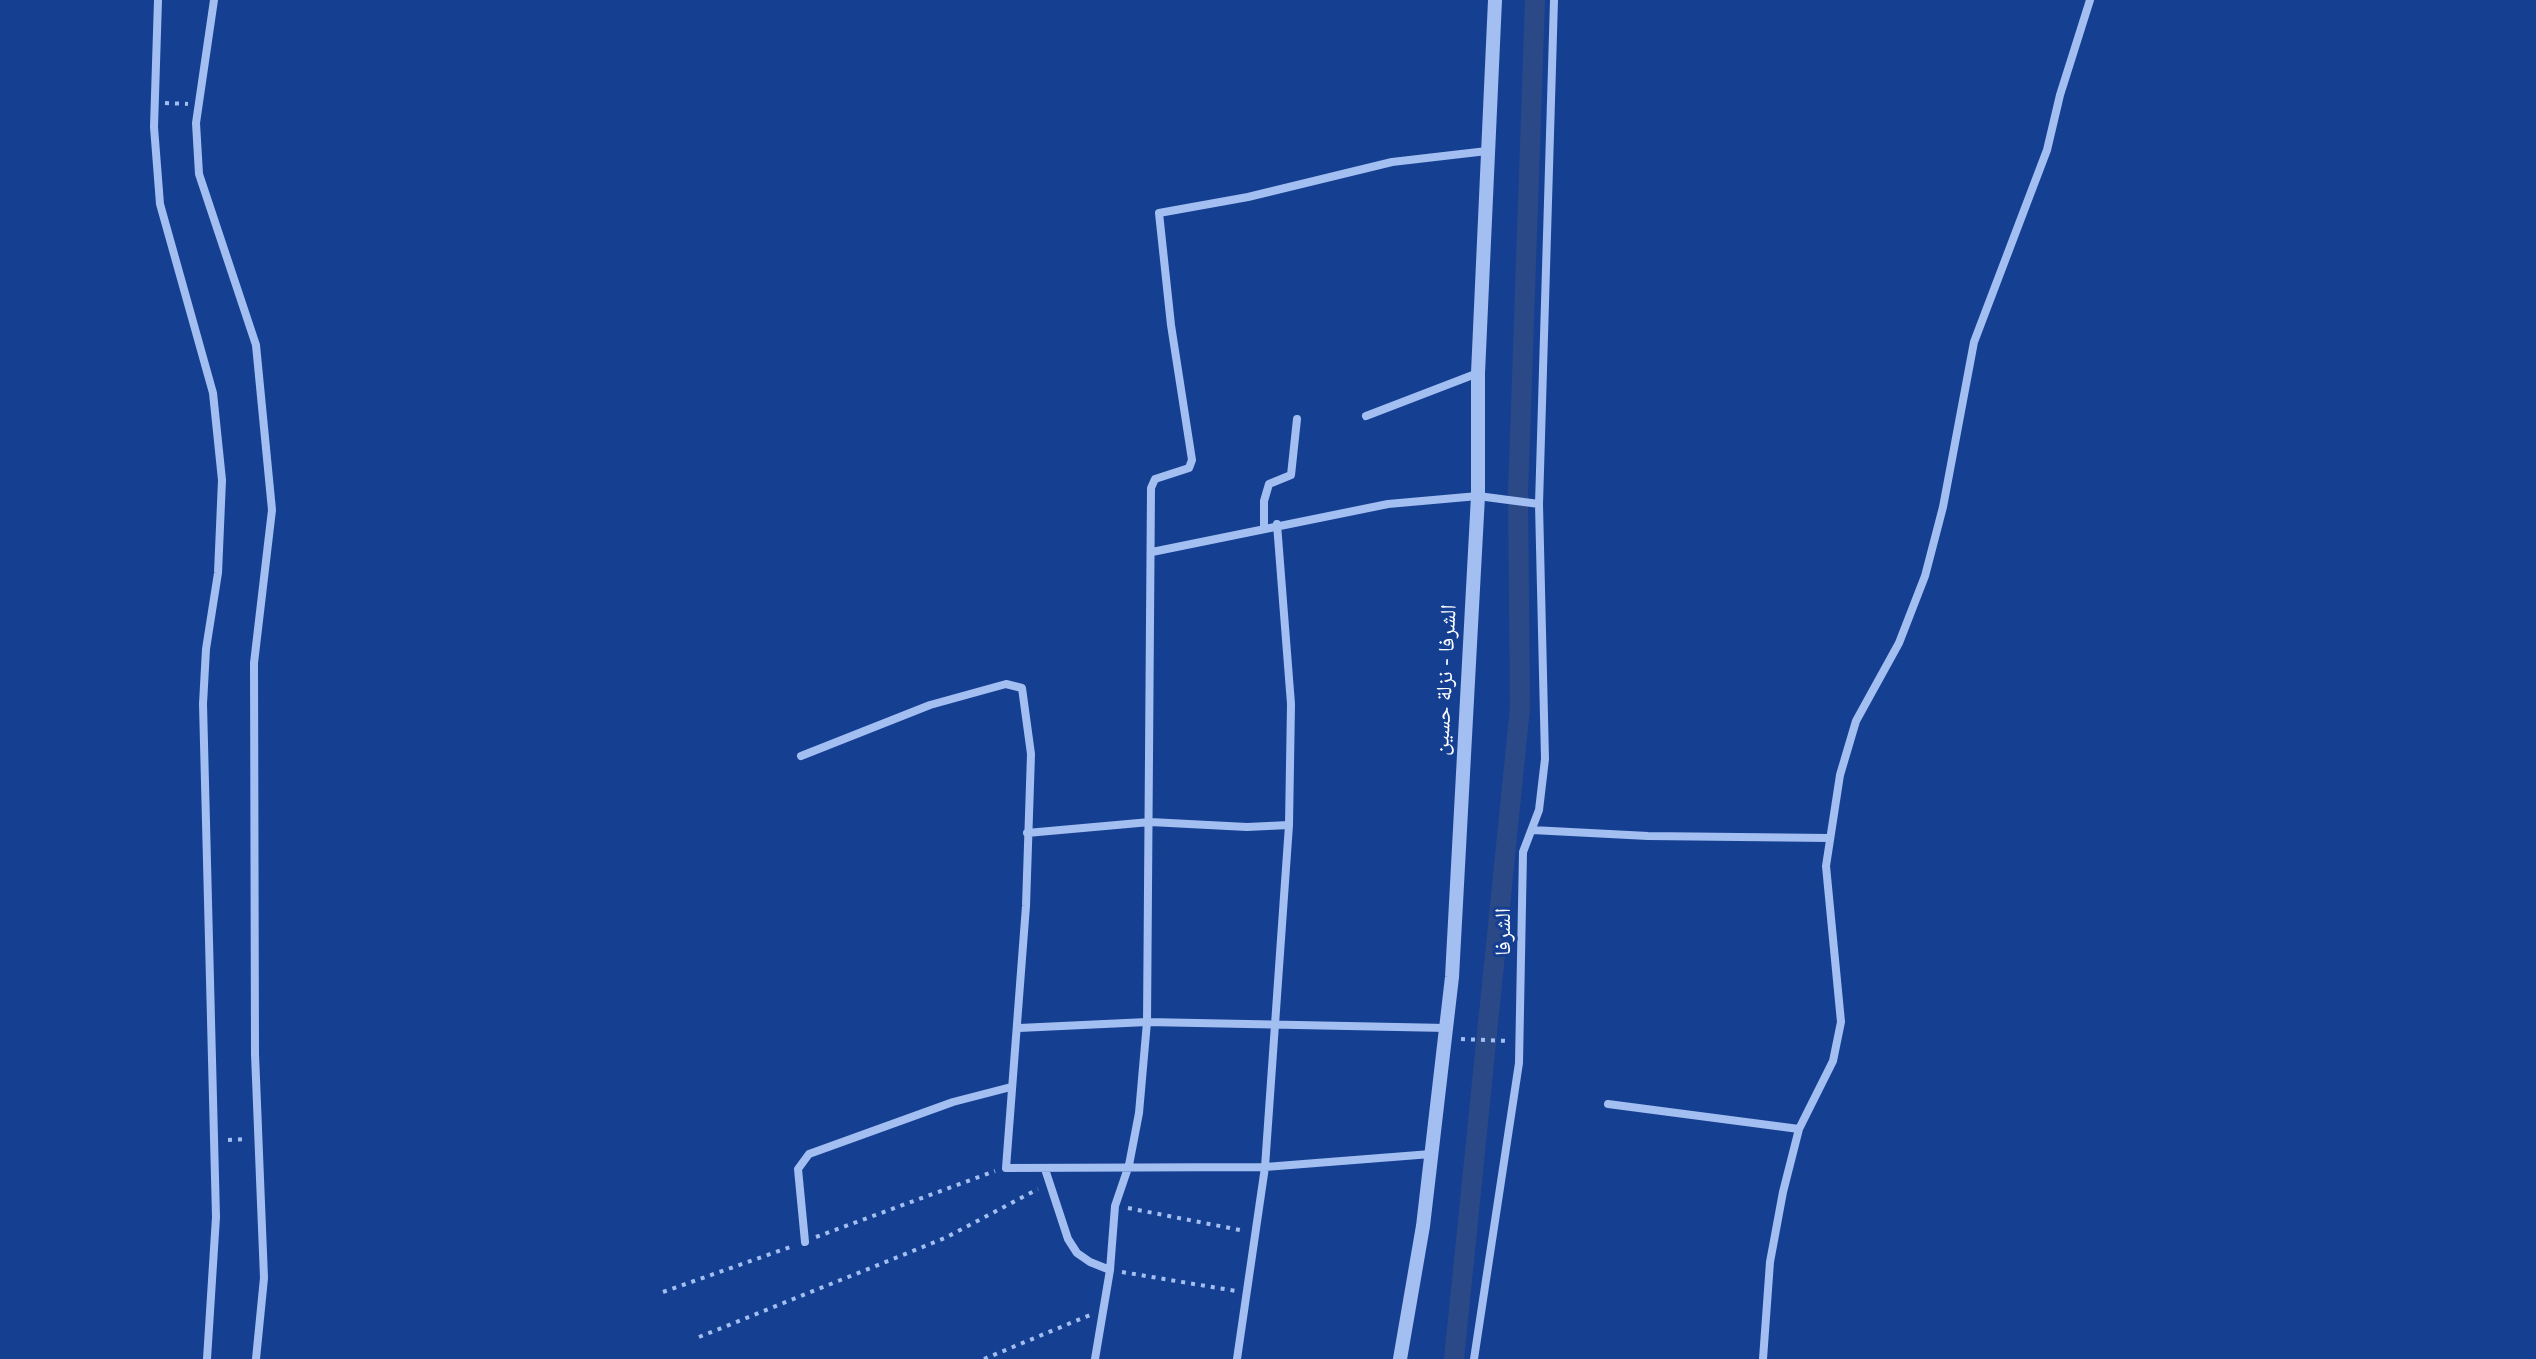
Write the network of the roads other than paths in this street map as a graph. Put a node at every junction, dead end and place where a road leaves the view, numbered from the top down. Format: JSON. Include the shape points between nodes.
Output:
{"nodes":[{"id":1,"x":158,"y":0,"type":"edge"},
{"id":2,"x":214,"y":0,"type":"edge"},
{"id":3,"x":1495,"y":0,"type":"edge"},
{"id":4,"x":1554,"y":0,"type":"edge"},
{"id":5,"x":2090,"y":0,"type":"edge"},
{"id":6,"x":1487,"y":151,"type":"junction"},
{"id":7,"x":1478,"y":373,"type":"junction"},
{"id":8,"x":1366,"y":416,"type":"dead end"},
{"id":9,"x":1297,"y":419,"type":"dead end"},
{"id":10,"x":1478,"y":496,"type":"junction"},
{"id":11,"x":1535,"y":504,"type":"junction"},
{"id":12,"x":1277,"y":524,"type":"junction"},
{"id":13,"x":1264,"y":528,"type":"junction"},
{"id":14,"x":1152,"y":552,"type":"junction"},
{"id":15,"x":801,"y":756,"type":"dead end"},
{"id":16,"x":1150,"y":822,"type":"junction"},
{"id":17,"x":1289,"y":825,"type":"junction"},
{"id":18,"x":1532,"y":830,"type":"junction"},
{"id":19,"x":1027,"y":833,"type":"junction"},
{"id":20,"x":1829,"y":838,"type":"junction"},
{"id":21,"x":1147,"y":1022,"type":"junction"},
{"id":22,"x":1276,"y":1027,"type":"junction"},
{"id":23,"x":1019,"y":1028,"type":"junction"},
{"id":24,"x":1448,"y":1028,"type":"junction"},
{"id":25,"x":1011,"y":1087,"type":"junction"},
{"id":26,"x":1608,"y":1104,"type":"dead end"},
{"id":27,"x":1799,"y":1129,"type":"junction"},
{"id":28,"x":1431,"y":1154,"type":"junction"},
{"id":29,"x":1129,"y":1165,"type":"junction"},
{"id":30,"x":1265,"y":1167,"type":"junction"},
{"id":31,"x":1045,"y":1169,"type":"junction"},
{"id":32,"x":805,"y":1242,"type":"road end"},
{"id":33,"x":1110,"y":1270,"type":"junction"},
{"id":34,"x":207,"y":1359,"type":"edge"},
{"id":35,"x":256,"y":1359,"type":"edge"},
{"id":36,"x":1095,"y":1359,"type":"edge"},
{"id":37,"x":1237,"y":1359,"type":"edge"},
{"id":38,"x":1400,"y":1359,"type":"edge"},
{"id":39,"x":1474,"y":1359,"type":"edge"},
{"id":40,"x":1763,"y":1359,"type":"edge"}],
"edges":[{"from":1,"to":34,"type":"street","via":[[154,127],[160,204],[213,393],[222,480],[203,704],[215,1259]]},
{"from":2,"to":35,"type":"street","via":[[196,123],[199,174],[256,345],[272,510],[254,663],[253,888],[264,1278]]},
{"from":3,"to":6,"type":"street","name":"الشرفا - نزلة حسين"},
{"from":4,"to":11,"type":"street","name":"الشرفا"},
{"from":5,"to":20,"type":"street","via":[[2047,150],[1974,342],[1925,576],[1899,643],[1850,737]]},
{"from":6,"to":7,"type":"street","name":"الشرفا - نزلة حسين"},
{"from":6,"to":14,"type":"street","via":[[1392,162],[1159,213],[1192,460],[1189,468],[1152,483]]},
{"from":7,"to":8,"type":"street"},
{"from":7,"to":10,"type":"street","name":"الشرفا - نزلة حسين"},
{"from":9,"to":13,"type":"street","via":[[1291,475],[1269,484]]},
{"from":10,"to":11,"type":"street"},
{"from":10,"to":12,"type":"street","via":[[1388,504]]},
{"from":10,"to":24,"type":"street","name":"الشرفا - نزلة حسين"},
{"from":11,"to":18,"type":"street","name":"الشرفا","via":[[1546,744]]},
{"from":12,"to":13,"type":"street"},
{"from":12,"to":17,"type":"street","via":[[1291,704]]},
{"from":13,"to":14,"type":"street"},
{"from":14,"to":16,"type":"street"},
{"from":15,"to":19,"type":"street","via":[[930,705],[994,686],[1019,685],[1030,732]]},
{"from":16,"to":17,"type":"street"},
{"from":16,"to":19,"type":"street"},
{"from":16,"to":21,"type":"street"},
{"from":17,"to":22,"type":"street"},
{"from":18,"to":20,"type":"street"},
{"from":18,"to":39,"type":"street","name":"الشرفا","via":[[1522,865],[1519,1063]]},
{"from":19,"to":23,"type":"street"},
{"from":20,"to":27,"type":"street","via":[[1829,920],[1841,1022],[1833,1061]]},
{"from":21,"to":22,"type":"street"},
{"from":21,"to":23,"type":"street"},
{"from":21,"to":29,"type":"street"},
{"from":22,"to":24,"type":"street"},
{"from":22,"to":30,"type":"street"},
{"from":23,"to":25,"type":"street"},
{"from":24,"to":28,"type":"street","name":"الشرفا - نزلة حسين"},
{"from":25,"to":31,"type":"street","via":[[1006,1168]]},
{"from":25,"to":32,"type":"street","via":[[953,1102],[809,1154],[798,1169]]},
{"from":26,"to":27,"type":"street"},
{"from":27,"to":40,"type":"street","via":[[1774,1230]]},
{"from":28,"to":30,"type":"street"},
{"from":28,"to":38,"type":"street","name":"الشرفا - نزلة حسين"},
{"from":29,"to":30,"type":"street"},
{"from":29,"to":31,"type":"street"},
{"from":29,"to":33,"type":"street","via":[[1115,1206]]},
{"from":30,"to":37,"type":"street"},
{"from":31,"to":33,"type":"street","via":[[1077,1253]]},
{"from":33,"to":36,"type":"street"}]}
